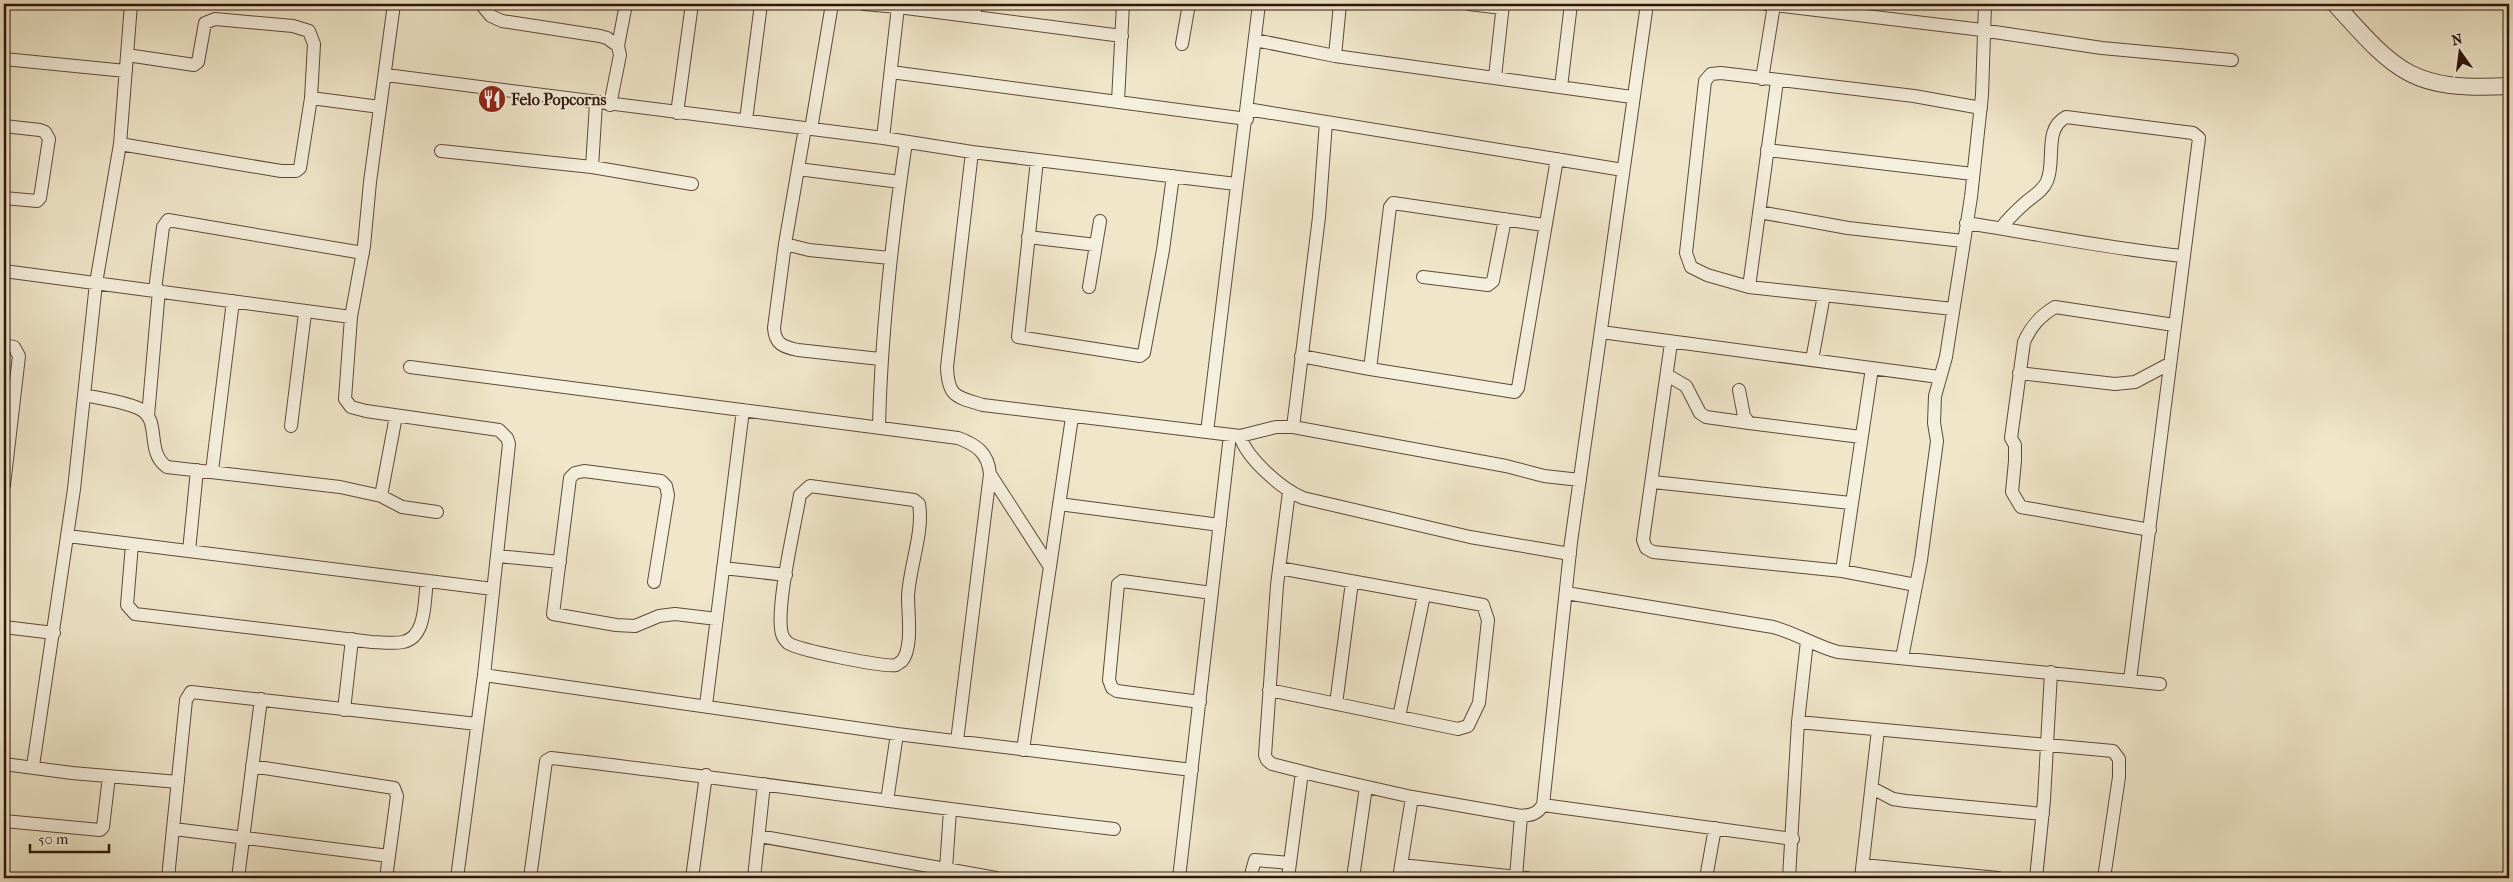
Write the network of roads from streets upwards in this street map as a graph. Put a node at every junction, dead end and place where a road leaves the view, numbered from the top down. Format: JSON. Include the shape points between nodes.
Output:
{"nodes":[{"id":1,"x":131,"y":4,"type":"edge"},
{"id":2,"x":394,"y":4,"type":"edge"},
{"id":3,"x":481,"y":4,"type":"edge"},
{"id":4,"x":626,"y":4,"type":"edge"},
{"id":5,"x":692,"y":4,"type":"edge"},
{"id":6,"x":761,"y":4,"type":"edge"},
{"id":7,"x":832,"y":4,"type":"edge"},
{"id":8,"x":864,"y":4,"type":"edge"},
{"id":9,"x":976,"y":4,"type":"edge"},
{"id":10,"x":1124,"y":4,"type":"edge"},
{"id":11,"x":1189,"y":4,"type":"edge"},
{"id":12,"x":1260,"y":4,"type":"edge"},
{"id":13,"x":1340,"y":4,"type":"edge"},
{"id":14,"x":1469,"y":4,"type":"edge"},
{"id":15,"x":1571,"y":4,"type":"edge"},
{"id":16,"x":1647,"y":4,"type":"edge"},
{"id":17,"x":1770,"y":4,"type":"edge"},
{"id":18,"x":1985,"y":4,"type":"edge"},
{"id":19,"x":2335,"y":4,"type":"edge"},
{"id":20,"x":898,"y":5,"type":"edge"},
{"id":21,"x":1503,"y":6,"type":"edge"},
{"id":22,"x":974,"y":17,"type":"junction"},
{"id":23,"x":1985,"y":30,"type":"junction"},
{"id":24,"x":1122,"y":36,"type":"junction"},
{"id":25,"x":1255,"y":40,"type":"junction"},
{"id":26,"x":1182,"y":44,"type":"dead end"},
{"id":27,"x":618,"y":46,"type":"junction"},
{"id":28,"x":127,"y":55,"type":"junction"},
{"id":29,"x":1335,"y":56,"type":"junction"},
{"id":30,"x":4,"y":60,"type":"edge"},
{"id":31,"x":2232,"y":60,"type":"dead end"},
{"id":32,"x":126,"y":71,"type":"junction"},
{"id":33,"x":891,"y":72,"type":"junction"},
{"id":34,"x":386,"y":75,"type":"junction"},
{"id":35,"x":1495,"y":76,"type":"junction"},
{"id":36,"x":1762,"y":79,"type":"junction"},
{"id":37,"x":1777,"y":81,"type":"junction"},
{"id":38,"x":2509,"y":86,"type":"edge"},
{"id":39,"x":1562,"y":87,"type":"junction"},
{"id":40,"x":1632,"y":97,"type":"junction"},
{"id":41,"x":311,"y":98,"type":"junction"},
{"id":42,"x":1118,"y":101,"type":"junction"},
{"id":43,"x":596,"y":103,"type":"junction"},
{"id":44,"x":610,"y":104,"type":"junction"},
{"id":45,"x":380,"y":107,"type":"junction"},
{"id":46,"x":1981,"y":108,"type":"junction"},
{"id":47,"x":676,"y":113,"type":"junction"},
{"id":48,"x":1247,"y":114,"type":"junction"},
{"id":49,"x":746,"y":120,"type":"junction"},
{"id":50,"x":1326,"y":122,"type":"junction"},
{"id":51,"x":4,"y":126,"type":"edge"},
{"id":52,"x":808,"y":128,"type":"junction"},
{"id":53,"x":883,"y":138,"type":"junction"},
{"id":54,"x":906,"y":142,"type":"junction"},
{"id":55,"x":120,"y":144,"type":"junction"},
{"id":56,"x":1767,"y":150,"type":"junction"},
{"id":57,"x":441,"y":151,"type":"dead end"},
{"id":58,"x":972,"y":152,"type":"junction"},
{"id":59,"x":1557,"y":159,"type":"junction"},
{"id":60,"x":1037,"y":160,"type":"junction"},
{"id":61,"x":592,"y":168,"type":"junction"},
{"id":62,"x":798,"y":169,"type":"junction"},
{"id":63,"x":1623,"y":170,"type":"junction"},
{"id":64,"x":1973,"y":174,"type":"junction"},
{"id":65,"x":1173,"y":176,"type":"junction"},
{"id":66,"x":900,"y":182,"type":"junction"},
{"id":67,"x":692,"y":184,"type":"dead end"},
{"id":68,"x":1236,"y":184,"type":"junction"},
{"id":69,"x":4,"y":198,"type":"edge"},
{"id":70,"x":1760,"y":212,"type":"junction"},
{"id":71,"x":1505,"y":219,"type":"junction"},
{"id":72,"x":1100,"y":221,"type":"dead end"},
{"id":73,"x":1966,"y":223,"type":"junction"},
{"id":74,"x":1544,"y":225,"type":"junction"},
{"id":75,"x":2001,"y":228,"type":"junction"},
{"id":76,"x":1028,"y":237,"type":"junction"},
{"id":77,"x":1963,"y":241,"type":"junction"},
{"id":78,"x":785,"y":244,"type":"junction"},
{"id":79,"x":1096,"y":244,"type":"junction"},
{"id":80,"x":363,"y":253,"type":"junction"},
{"id":81,"x":2183,"y":256,"type":"junction"},
{"id":82,"x":890,"y":258,"type":"junction"},
{"id":83,"x":4,"y":271,"type":"edge"},
{"id":84,"x":1423,"y":276,"type":"dead end"},
{"id":85,"x":96,"y":283,"type":"junction"},
{"id":86,"x":1749,"y":287,"type":"junction"},
{"id":87,"x":1089,"y":288,"type":"dead end"},
{"id":88,"x":157,"y":290,"type":"junction"},
{"id":89,"x":1824,"y":295,"type":"junction"},
{"id":90,"x":233,"y":301,"type":"junction"},
{"id":91,"x":1952,"y":309,"type":"junction"},
{"id":92,"x":305,"y":312,"type":"junction"},
{"id":93,"x":350,"y":317,"type":"junction"},
{"id":94,"x":2174,"y":325,"type":"junction"},
{"id":95,"x":1601,"y":332,"type":"junction"},
{"id":96,"x":1671,"y":343,"type":"junction"},
{"id":97,"x":4,"y":345,"type":"edge"},
{"id":98,"x":1301,"y":356,"type":"junction"},
{"id":99,"x":880,"y":359,"type":"junction"},
{"id":100,"x":1812,"y":360,"type":"junction"},
{"id":101,"x":2169,"y":364,"type":"junction"},
{"id":102,"x":410,"y":367,"type":"dead end"},
{"id":103,"x":1872,"y":368,"type":"junction"},
{"id":104,"x":1370,"y":369,"type":"junction"},
{"id":105,"x":2019,"y":373,"type":"junction"},
{"id":106,"x":1667,"y":375,"type":"junction"},
{"id":107,"x":1939,"y":377,"type":"junction"},
{"id":108,"x":1740,"y":390,"type":"dead end"},
{"id":109,"x":85,"y":395,"type":"junction"},
{"id":110,"x":743,"y":410,"type":"junction"},
{"id":111,"x":148,"y":416,"type":"junction"},
{"id":112,"x":396,"y":416,"type":"junction"},
{"id":113,"x":1072,"y":417,"type":"junction"},
{"id":114,"x":1749,"y":423,"type":"junction"},
{"id":115,"x":291,"y":426,"type":"dead end"},
{"id":116,"x":1293,"y":427,"type":"junction"},
{"id":117,"x":879,"y":428,"type":"junction"},
{"id":118,"x":1207,"y":432,"type":"junction"},
{"id":119,"x":1235,"y":436,"type":"junction"},
{"id":120,"x":1861,"y":437,"type":"junction"},
{"id":121,"x":197,"y":470,"type":"junction"},
{"id":122,"x":212,"y":471,"type":"junction"},
{"id":123,"x":990,"y":474,"type":"junction"},
{"id":124,"x":1580,"y":480,"type":"junction"},
{"id":125,"x":1653,"y":482,"type":"junction"},
{"id":126,"x":4,"y":485,"type":"edge"},
{"id":127,"x":1290,"y":492,"type":"junction"},
{"id":128,"x":381,"y":496,"type":"junction"},
{"id":129,"x":1851,"y":503,"type":"junction"},
{"id":130,"x":1059,"y":504,"type":"junction"},
{"id":131,"x":437,"y":512,"type":"dead end"},
{"id":132,"x":1220,"y":525,"type":"junction"},
{"id":133,"x":2150,"y":530,"type":"junction"},
{"id":134,"x":68,"y":536,"type":"junction"},
{"id":135,"x":132,"y":544,"type":"junction"},
{"id":136,"x":189,"y":551,"type":"junction"},
{"id":137,"x":1570,"y":554,"type":"junction"},
{"id":138,"x":498,"y":556,"type":"junction"},
{"id":139,"x":560,"y":562,"type":"junction"},
{"id":140,"x":1050,"y":567,"type":"junction"},
{"id":141,"x":723,"y":568,"type":"junction"},
{"id":142,"x":1279,"y":568,"type":"junction"},
{"id":143,"x":1842,"y":571,"type":"junction"},
{"id":144,"x":786,"y":575,"type":"junction"},
{"id":145,"x":427,"y":581,"type":"junction"},
{"id":146,"x":654,"y":582,"type":"dead end"},
{"id":147,"x":1352,"y":582,"type":"junction"},
{"id":148,"x":1916,"y":585,"type":"junction"},
{"id":149,"x":493,"y":589,"type":"junction"},
{"id":150,"x":1212,"y":593,"type":"junction"},
{"id":151,"x":1566,"y":593,"type":"junction"},
{"id":152,"x":1424,"y":595,"type":"junction"},
{"id":153,"x":717,"y":619,"type":"junction"},
{"id":154,"x":4,"y":627,"type":"edge"},
{"id":155,"x":54,"y":633,"type":"junction"},
{"id":156,"x":352,"y":639,"type":"junction"},
{"id":157,"x":1807,"y":641,"type":"junction"},
{"id":158,"x":1902,"y":658,"type":"junction"},
{"id":159,"x":2051,"y":672,"type":"junction"},
{"id":160,"x":484,"y":676,"type":"junction"},
{"id":161,"x":2130,"y":680,"type":"junction"},
{"id":162,"x":2160,"y":684,"type":"dead end"},
{"id":163,"x":1269,"y":690,"type":"junction"},
{"id":164,"x":261,"y":699,"type":"junction"},
{"id":165,"x":1200,"y":702,"type":"junction"},
{"id":166,"x":1336,"y":704,"type":"junction"},
{"id":167,"x":706,"y":705,"type":"junction"},
{"id":168,"x":344,"y":710,"type":"junction"},
{"id":169,"x":1399,"y":717,"type":"junction"},
{"id":170,"x":1798,"y":722,"type":"junction"},
{"id":171,"x":477,"y":724,"type":"junction"},
{"id":172,"x":1878,"y":730,"type":"junction"},
{"id":173,"x":897,"y":734,"type":"junction"},
{"id":174,"x":957,"y":741,"type":"junction"},
{"id":175,"x":2047,"y":745,"type":"junction"},
{"id":176,"x":1023,"y":750,"type":"junction"},
{"id":177,"x":4,"y":764,"type":"edge"},
{"id":178,"x":34,"y":766,"type":"junction"},
{"id":179,"x":252,"y":766,"type":"junction"},
{"id":180,"x":1192,"y":770,"type":"junction"},
{"id":181,"x":1302,"y":772,"type":"junction"},
{"id":182,"x":706,"y":775,"type":"junction"},
{"id":183,"x":108,"y":776,"type":"junction"},
{"id":184,"x":178,"y":782,"type":"junction"},
{"id":185,"x":764,"y":784,"type":"junction"},
{"id":186,"x":1366,"y":786,"type":"junction"},
{"id":187,"x":1872,"y":788,"type":"junction"},
{"id":188,"x":1412,"y":797,"type":"junction"},
{"id":189,"x":887,"y":801,"type":"junction"},
{"id":190,"x":1543,"y":805,"type":"junction"},
{"id":191,"x":950,"y":810,"type":"junction"},
{"id":192,"x":2043,"y":814,"type":"junction"},
{"id":193,"x":1521,"y":816,"type":"junction"},
{"id":194,"x":4,"y":821,"type":"edge"},
{"id":195,"x":1714,"y":828,"type":"junction"},
{"id":196,"x":174,"y":829,"type":"junction"},
{"id":197,"x":1114,"y":829,"type":"dead end"},
{"id":198,"x":759,"y":836,"type":"junction"},
{"id":199,"x":243,"y":838,"type":"junction"},
{"id":200,"x":1793,"y":839,"type":"junction"},
{"id":201,"x":389,"y":856,"type":"junction"},
{"id":202,"x":1290,"y":863,"type":"junction"},
{"id":203,"x":1401,"y":865,"type":"junction"},
{"id":204,"x":946,"y":869,"type":"junction"},
{"id":205,"x":1862,"y":872,"type":"edge"},
{"id":206,"x":1969,"y":877,"type":"edge"},
{"id":207,"x":168,"y":878,"type":"edge"},
{"id":208,"x":238,"y":878,"type":"edge"},
{"id":209,"x":386,"y":878,"type":"edge"},
{"id":210,"x":457,"y":878,"type":"edge"},
{"id":211,"x":530,"y":878,"type":"edge"},
{"id":212,"x":692,"y":878,"type":"edge"},
{"id":213,"x":754,"y":878,"type":"edge"},
{"id":214,"x":996,"y":878,"type":"edge"},
{"id":215,"x":1179,"y":878,"type":"edge"},
{"id":216,"x":1250,"y":878,"type":"edge"},
{"id":217,"x":1288,"y":878,"type":"edge"},
{"id":218,"x":1353,"y":878,"type":"edge"},
{"id":219,"x":1399,"y":878,"type":"edge"},
{"id":220,"x":1521,"y":878,"type":"edge"},
{"id":221,"x":1706,"y":878,"type":"edge"},
{"id":222,"x":1789,"y":878,"type":"edge"},
{"id":223,"x":1998,"y":878,"type":"edge"},
{"id":224,"x":2036,"y":878,"type":"edge"},
{"id":225,"x":2104,"y":878,"type":"edge"}],
"edges":[{"from":1,"to":28,"type":"street"},
{"from":2,"to":34,"type":"street"},
{"from":3,"to":27,"type":"street","via":[[491,16],[502,21],[600,36]]},
{"from":4,"to":27,"type":"street"},
{"from":5,"to":47,"type":"street"},
{"from":6,"to":49,"type":"street"},
{"from":7,"to":52,"type":"street"},
{"from":8,"to":20,"type":"street"},
{"from":9,"to":22,"type":"street"},
{"from":10,"to":24,"type":"street"},
{"from":11,"to":26,"type":"street"},
{"from":12,"to":25,"type":"street"},
{"from":13,"to":29,"type":"street"},
{"from":14,"to":21,"type":"street"},
{"from":15,"to":39,"type":"street"},
{"from":16,"to":40,"type":"street"},
{"from":17,"to":23,"type":"street"},
{"from":17,"to":36,"type":"street"},
{"from":18,"to":23,"type":"street"},
{"from":19,"to":38,"type":"street","via":[[2391,63],[2410,74],[2432,84],[2466,88]]},
{"from":20,"to":22,"type":"street"},
{"from":20,"to":33,"type":"street"},
{"from":21,"to":35,"type":"street"},
{"from":22,"to":24,"type":"street"},
{"from":23,"to":31,"type":"street","via":[[2102,48]]},
{"from":23,"to":46,"type":"street"},
{"from":24,"to":42,"type":"street"},
{"from":25,"to":29,"type":"street"},
{"from":25,"to":48,"type":"street"},
{"from":27,"to":44,"type":"street","via":[[620,55]]},
{"from":28,"to":32,"type":"street"},
{"from":28,"to":41,"type":"street","via":[[194,65],[198,62],[203,28],[208,21],[293,26],[308,31],[314,44]]},
{"from":29,"to":35,"type":"street"},
{"from":30,"to":32,"type":"street"},
{"from":32,"to":55,"type":"street"},
{"from":33,"to":42,"type":"street"},
{"from":33,"to":53,"type":"street"},
{"from":34,"to":43,"type":"street"},
{"from":34,"to":45,"type":"street"},
{"from":35,"to":39,"type":"street"},
{"from":36,"to":37,"type":"street"},
{"from":36,"to":86,"type":"street","via":[[1720,73],[1711,74],[1705,81],[1686,253],[1691,267]]},
{"from":37,"to":46,"type":"street","via":[[1914,96]]},
{"from":37,"to":56,"type":"street"},
{"from":39,"to":40,"type":"street"},
{"from":40,"to":63,"type":"street"},
{"from":41,"to":45,"type":"street"},
{"from":41,"to":55,"type":"street","via":[[300,168],[291,173]]},
{"from":42,"to":48,"type":"street"},
{"from":43,"to":44,"type":"street"},
{"from":43,"to":61,"type":"street"},
{"from":44,"to":47,"type":"street"},
{"from":45,"to":80,"type":"street"},
{"from":46,"to":64,"type":"street"},
{"from":47,"to":49,"type":"street"},
{"from":48,"to":50,"type":"street"},
{"from":48,"to":68,"type":"street"},
{"from":49,"to":52,"type":"street"},
{"from":50,"to":59,"type":"street"},
{"from":50,"to":98,"type":"street","via":[[1319,217]]},
{"from":51,"to":69,"type":"street","via":[[40,130],[49,139],[40,198],[37,201]]},
{"from":52,"to":53,"type":"street"},
{"from":52,"to":62,"type":"street"},
{"from":53,"to":54,"type":"street"},
{"from":54,"to":58,"type":"street"},
{"from":54,"to":66,"type":"street"},
{"from":55,"to":85,"type":"street"},
{"from":56,"to":64,"type":"street"},
{"from":56,"to":70,"type":"street"},
{"from":57,"to":61,"type":"street"},
{"from":58,"to":60,"type":"street"},
{"from":58,"to":113,"type":"street","via":[[947,385],[953,394],[983,405]]},
{"from":59,"to":63,"type":"street"},
{"from":59,"to":74,"type":"street"},
{"from":60,"to":65,"type":"street"},
{"from":60,"to":76,"type":"street"},
{"from":61,"to":67,"type":"street"},
{"from":62,"to":66,"type":"street"},
{"from":62,"to":78,"type":"street"},
{"from":63,"to":95,"type":"street"},
{"from":64,"to":73,"type":"street"},
{"from":65,"to":68,"type":"street"},
{"from":65,"to":76,"type":"street","via":[[1143,355],[1018,337]]},
{"from":66,"to":82,"type":"street"},
{"from":68,"to":118,"type":"street"},
{"from":70,"to":77,"type":"street","via":[[1848,228]]},
{"from":70,"to":86,"type":"street"},
{"from":71,"to":74,"type":"street"},
{"from":71,"to":84,"type":"street","via":[[1493,280],[1488,285]]},
{"from":71,"to":104,"type":"street","via":[[1393,203]]},
{"from":72,"to":79,"type":"street"},
{"from":73,"to":75,"type":"street"},
{"from":73,"to":77,"type":"street"},
{"from":74,"to":104,"type":"street","via":[[1515,392]]},
{"from":75,"to":81,"type":"street","via":[[2069,241]]},
{"from":75,"to":81,"type":"street","via":[[2047,182],[2054,132],[2058,121],[2066,117],[2193,133],[2199,138]]},
{"from":76,"to":79,"type":"street"},
{"from":77,"to":91,"type":"street"},
{"from":78,"to":82,"type":"street","via":[[809,250]]},
{"from":78,"to":99,"type":"street","via":[[774,328],[778,343],[798,350]]},
{"from":79,"to":87,"type":"street"},
{"from":80,"to":88,"type":"street","via":[[168,220],[163,227]]},
{"from":80,"to":93,"type":"street"},
{"from":81,"to":94,"type":"street"},
{"from":82,"to":99,"type":"street"},
{"from":83,"to":85,"type":"street"},
{"from":85,"to":88,"type":"street"},
{"from":85,"to":109,"type":"street"},
{"from":86,"to":89,"type":"street"},
{"from":88,"to":90,"type":"street"},
{"from":88,"to":111,"type":"street"},
{"from":89,"to":91,"type":"street"},
{"from":89,"to":100,"type":"street"},
{"from":90,"to":92,"type":"street"},
{"from":90,"to":122,"type":"street"},
{"from":91,"to":107,"type":"street","via":[[1946,357]]},
{"from":92,"to":93,"type":"street"},
{"from":92,"to":115,"type":"street"},
{"from":93,"to":112,"type":"street","via":[[345,399],[351,408]]},
{"from":94,"to":101,"type":"street"},
{"from":94,"to":105,"type":"street","via":[[2056,308],[2045,313],[2030,330],[2024,342]]},
{"from":95,"to":96,"type":"street"},
{"from":95,"to":124,"type":"street"},
{"from":96,"to":100,"type":"street"},
{"from":96,"to":106,"type":"street"},
{"from":97,"to":126,"type":"street","via":[[14,347],[19,356]]},
{"from":98,"to":104,"type":"street"},
{"from":98,"to":116,"type":"street"},
{"from":99,"to":117,"type":"street"},
{"from":100,"to":103,"type":"street"},
{"from":101,"to":105,"type":"street","via":[[2135,382],[2114,384]]},
{"from":101,"to":133,"type":"street"},
{"from":102,"to":110,"type":"street"},
{"from":103,"to":107,"type":"street"},
{"from":103,"to":120,"type":"street"},
{"from":105,"to":133,"type":"street","via":[[2011,438],[2016,461],[2012,492],[2021,507]]},
{"from":106,"to":114,"type":"street","via":[[1686,386],[1700,413],[1714,419]]},
{"from":106,"to":125,"type":"street"},
{"from":107,"to":148,"type":"street","via":[[1934,403],[1937,441]]},
{"from":108,"to":114,"type":"street","via":[[1744,416]]},
{"from":109,"to":111,"type":"street","via":[[139,408]]},
{"from":109,"to":134,"type":"street"},
{"from":110,"to":117,"type":"street"},
{"from":110,"to":141,"type":"street"},
{"from":111,"to":121,"type":"street","via":[[159,461],[167,467]]},
{"from":112,"to":128,"type":"street"},
{"from":112,"to":138,"type":"street","via":[[499,430],[508,438],[509,460]]},
{"from":113,"to":118,"type":"street"},
{"from":113,"to":130,"type":"street"},
{"from":114,"to":120,"type":"street"},
{"from":116,"to":119,"type":"street","via":[[1276,427]]},
{"from":116,"to":124,"type":"street","via":[[1496,464],[1544,476]]},
{"from":117,"to":123,"type":"street","via":[[958,438],[973,444],[989,462]]},
{"from":118,"to":119,"type":"street"},
{"from":119,"to":127,"type":"street","via":[[1246,451]]},
{"from":119,"to":132,"type":"street"},
{"from":120,"to":129,"type":"street"},
{"from":121,"to":122,"type":"street"},
{"from":121,"to":136,"type":"street"},
{"from":122,"to":128,"type":"street","via":[[340,487]]},
{"from":123,"to":140,"type":"street"},
{"from":123,"to":174,"type":"street"},
{"from":124,"to":137,"type":"street"},
{"from":125,"to":129,"type":"street"},
{"from":125,"to":143,"type":"street","via":[[1643,540],[1646,548],[1653,552]]},
{"from":127,"to":137,"type":"street","via":[[1320,503],[1470,537]]},
{"from":127,"to":142,"type":"street"},
{"from":128,"to":131,"type":"street","via":[[402,507]]},
{"from":129,"to":143,"type":"street"},
{"from":130,"to":132,"type":"street"},
{"from":130,"to":140,"type":"street"},
{"from":132,"to":150,"type":"street"},
{"from":133,"to":161,"type":"street"},
{"from":134,"to":135,"type":"street"},
{"from":134,"to":155,"type":"street"},
{"from":135,"to":136,"type":"street"},
{"from":135,"to":156,"type":"street","via":[[127,605],[135,614]]},
{"from":136,"to":145,"type":"street"},
{"from":137,"to":151,"type":"street"},
{"from":138,"to":139,"type":"street"},
{"from":138,"to":149,"type":"street"},
{"from":139,"to":146,"type":"street","via":[[570,478],[575,473],[584,471],[660,481],[666,486],[668,495]]},
{"from":139,"to":153,"type":"street","via":[[555,616],[635,626],[658,616],[675,614]]},
{"from":140,"to":176,"type":"street"},
{"from":141,"to":144,"type":"street"},
{"from":141,"to":153,"type":"street"},
{"from":142,"to":147,"type":"street"},
{"from":142,"to":163,"type":"street"},
{"from":143,"to":148,"type":"street"},
{"from":144,"to":144,"type":"street","via":[[800,495],[810,486],[914,500],[919,504],[919,526],[908,598],[907,648],[903,660],[896,665],[804,650],[787,643],[782,631]]},
{"from":145,"to":149,"type":"street"},
{"from":145,"to":156,"type":"street","via":[[421,622],[412,640],[401,643]]},
{"from":147,"to":152,"type":"street"},
{"from":147,"to":166,"type":"street"},
{"from":148,"to":158,"type":"street"},
{"from":149,"to":160,"type":"street"},
{"from":150,"to":165,"type":"street"},
{"from":150,"to":165,"type":"street","via":[[1122,581],[1118,584],[1109,680],[1112,688],[1116,692]]},
{"from":151,"to":157,"type":"street","via":[[1774,627]]},
{"from":151,"to":190,"type":"street"},
{"from":152,"to":169,"type":"street"},
{"from":152,"to":169,"type":"street","via":[[1483,605],[1487,611],[1479,703],[1468,726],[1458,729]]},
{"from":153,"to":167,"type":"street"},
{"from":154,"to":155,"type":"street"},
{"from":155,"to":178,"type":"street"},
{"from":156,"to":168,"type":"street"},
{"from":157,"to":158,"type":"street","via":[[1838,652]]},
{"from":157,"to":170,"type":"street"},
{"from":158,"to":159,"type":"street"},
{"from":159,"to":161,"type":"street"},
{"from":159,"to":175,"type":"street"},
{"from":160,"to":167,"type":"street"},
{"from":160,"to":171,"type":"street"},
{"from":161,"to":162,"type":"street"},
{"from":163,"to":166,"type":"street"},
{"from":163,"to":181,"type":"street","via":[[1267,760]]},
{"from":164,"to":168,"type":"street"},
{"from":164,"to":179,"type":"street"},
{"from":164,"to":184,"type":"street","via":[[191,692],[186,700]]},
{"from":165,"to":180,"type":"street"},
{"from":166,"to":169,"type":"street"},
{"from":167,"to":173,"type":"street"},
{"from":168,"to":171,"type":"street"},
{"from":170,"to":172,"type":"street"},
{"from":170,"to":200,"type":"street"},
{"from":171,"to":210,"type":"street"},
{"from":172,"to":175,"type":"street"},
{"from":172,"to":187,"type":"street"},
{"from":173,"to":174,"type":"street"},
{"from":173,"to":189,"type":"street"},
{"from":174,"to":176,"type":"street"},
{"from":175,"to":192,"type":"street"},
{"from":175,"to":225,"type":"street","via":[[2113,751],[2119,759]]},
{"from":176,"to":180,"type":"street"},
{"from":177,"to":178,"type":"street"},
{"from":178,"to":183,"type":"street"},
{"from":179,"to":199,"type":"street"},
{"from":179,"to":201,"type":"street","via":[[394,788],[397,796]]},
{"from":180,"to":215,"type":"street"},
{"from":181,"to":186,"type":"street"},
{"from":181,"to":202,"type":"street"},
{"from":182,"to":185,"type":"street"},
{"from":182,"to":211,"type":"street","via":[[548,758]]},
{"from":182,"to":212,"type":"street"},
{"from":183,"to":184,"type":"street"},
{"from":183,"to":194,"type":"street","via":[[103,828],[100,830]]},
{"from":184,"to":196,"type":"street"},
{"from":185,"to":189,"type":"street"},
{"from":185,"to":198,"type":"street"},
{"from":186,"to":188,"type":"street"},
{"from":186,"to":218,"type":"street"},
{"from":187,"to":192,"type":"street","via":[[1893,799],[1906,801]]},
{"from":187,"to":205,"type":"street"},
{"from":188,"to":193,"type":"street"},
{"from":188,"to":203,"type":"street"},
{"from":189,"to":191,"type":"street"},
{"from":190,"to":193,"type":"street","via":[[1533,815]]},
{"from":190,"to":195,"type":"street"},
{"from":191,"to":197,"type":"street"},
{"from":191,"to":204,"type":"street"},
{"from":192,"to":224,"type":"street"},
{"from":193,"to":220,"type":"street"},
{"from":195,"to":200,"type":"street"},
{"from":195,"to":221,"type":"street"},
{"from":196,"to":199,"type":"street"},
{"from":196,"to":207,"type":"street"},
{"from":198,"to":204,"type":"street"},
{"from":198,"to":213,"type":"street"},
{"from":199,"to":201,"type":"street"},
{"from":199,"to":208,"type":"street"},
{"from":200,"to":222,"type":"street"},
{"from":201,"to":209,"type":"street"},
{"from":202,"to":216,"type":"street","via":[[1254,860]]},
{"from":202,"to":217,"type":"street"},
{"from":203,"to":219,"type":"street"},
{"from":203,"to":220,"type":"street"},
{"from":204,"to":214,"type":"street"},
{"from":205,"to":206,"type":"street"},
{"from":206,"to":223,"type":"street"}]}
